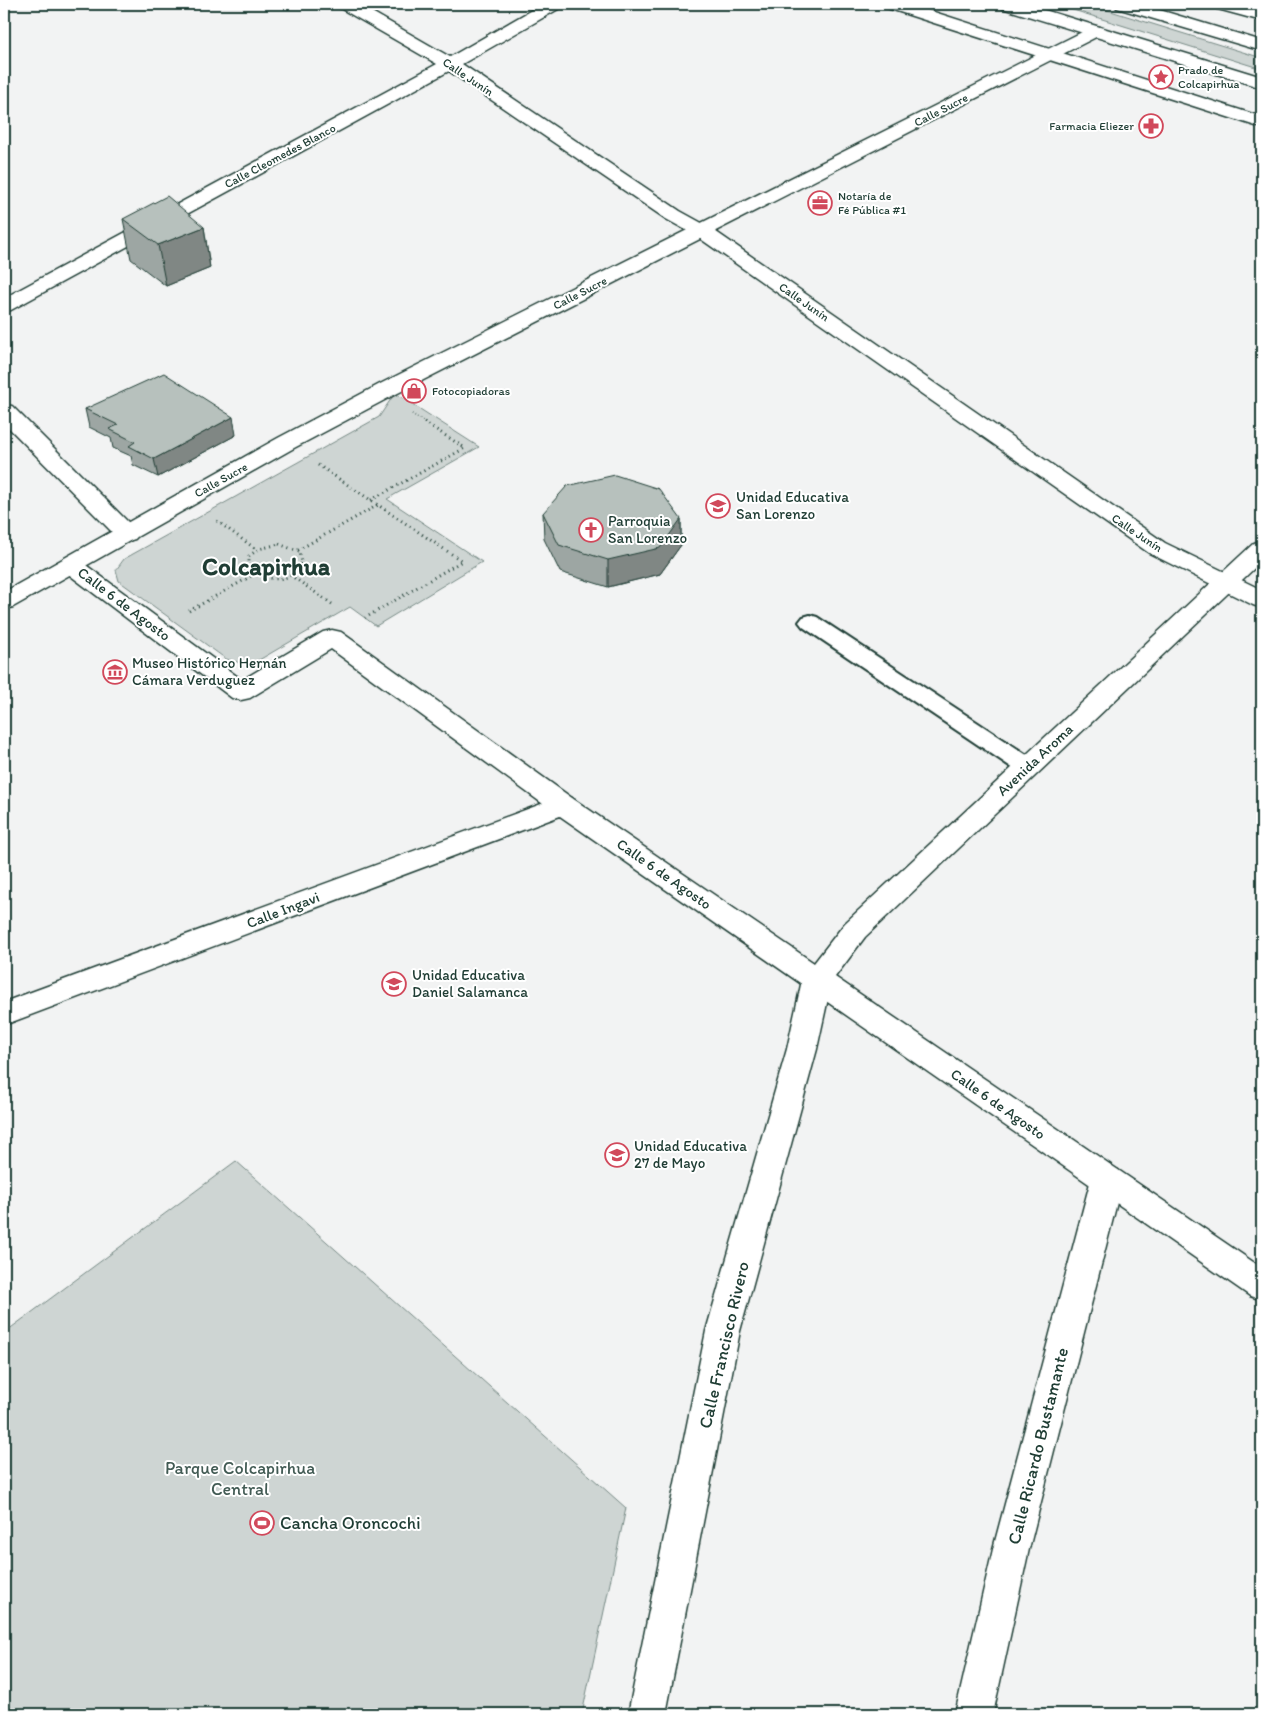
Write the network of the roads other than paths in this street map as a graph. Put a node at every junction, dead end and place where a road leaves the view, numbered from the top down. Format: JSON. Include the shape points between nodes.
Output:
{"nodes":[{"id":1,"x":346,"y":4,"type":"edge"},
{"id":2,"x":554,"y":4,"type":"edge"},
{"id":3,"x":893,"y":4,"type":"edge"},
{"id":4,"x":1008,"y":4,"type":"edge"},
{"id":5,"x":1123,"y":4,"type":"edge"},
{"id":6,"x":1220,"y":4,"type":"edge"},
{"id":7,"x":1144,"y":6,"type":"edge"},
{"id":8,"x":1262,"y":16,"type":"edge"},
{"id":9,"x":1094,"y":31,"type":"junction"},
{"id":10,"x":1262,"y":46,"type":"edge"},
{"id":11,"x":1051,"y":54,"type":"junction"},
{"id":12,"x":450,"y":64,"type":"junction"},
{"id":13,"x":1262,"y":83,"type":"edge"},
{"id":14,"x":1262,"y":123,"type":"edge"},
{"id":15,"x":702,"y":231,"type":"junction"},
{"id":16,"x":4,"y":306,"type":"edge"},
{"id":17,"x":4,"y":411,"type":"edge"},
{"id":18,"x":127,"y":534,"type":"junction"},
{"id":19,"x":1262,"y":548,"type":"edge"},
{"id":20,"x":71,"y":565,"type":"junction"},
{"id":21,"x":1224,"y":582,"type":"junction"},
{"id":22,"x":1262,"y":600,"type":"edge"},
{"id":23,"x":4,"y":602,"type":"edge"},
{"id":24,"x":810,"y":622,"type":"dead end"},
{"id":25,"x":1028,"y":766,"type":"junction"},
{"id":26,"x":563,"y":805,"type":"junction"},
{"id":27,"x":817,"y":980,"type":"junction"},
{"id":28,"x":4,"y":1014,"type":"edge"},
{"id":29,"x":1107,"y":1179,"type":"junction"},
{"id":30,"x":1262,"y":1286,"type":"edge"},
{"id":31,"x":647,"y":1714,"type":"edge"},
{"id":32,"x":974,"y":1714,"type":"edge"}],
"edges":[{"from":1,"to":12,"type":"main road","name":"Calle Junín"},
{"from":2,"to":12,"type":"main road","name":"Calle Cleomedes Blanco"},
{"from":3,"to":11,"type":"main road"},
{"from":4,"to":9,"type":"main road"},
{"from":5,"to":7,"type":"main road"},
{"from":6,"to":8,"type":"main road"},
{"from":7,"to":10,"type":"main road"},
{"from":9,"to":11,"type":"main road","name":"Calle Sucre"},
{"from":9,"to":13,"type":"main road"},
{"from":11,"to":14,"type":"main road"},
{"from":11,"to":15,"type":"main road","name":"Calle Sucre"},
{"from":12,"to":15,"type":"main road","name":"Calle Junín","via":[[672,215]]},
{"from":12,"to":16,"type":"main road","name":"Calle Cleomedes Blanco"},
{"from":15,"to":18,"type":"main road","name":"Calle Sucre","via":[[388,389]]},
{"from":15,"to":21,"type":"main road","name":"Calle Junín","via":[[1157,548]]},
{"from":17,"to":18,"type":"main road"},
{"from":18,"to":20,"type":"main road","name":"Calle Sucre"},
{"from":19,"to":21,"type":"main road","name":"Avenida Aroma"},
{"from":20,"to":23,"type":"main road","name":"Calle Sucre"},
{"from":20,"to":26,"type":"main road","name":"Calle 6 de Agosto","via":[[240,692],[332,638]]},
{"from":21,"to":22,"type":"main road","name":"Calle Junín"},
{"from":21,"to":25,"type":"main road","name":"Avenida Aroma"},
{"from":24,"to":25,"type":"lane"},
{"from":25,"to":27,"type":"main road","name":"Avenida Aroma","via":[[855,930]]},
{"from":26,"to":27,"type":"main road","name":"Calle 6 de Agosto"},
{"from":26,"to":28,"type":"main road","name":"Calle Ingavi"},
{"from":27,"to":29,"type":"main road","name":"Calle 6 de Agosto"},
{"from":27,"to":31,"type":"main road","name":"Calle Francisco Rivero","via":[[802,1048],[723,1331]]},
{"from":29,"to":30,"type":"main road","name":"Calle 6 de Agosto"},
{"from":29,"to":32,"type":"main road","name":"Calle Ricardo Bustamante","via":[[1011,1549]]}]}
